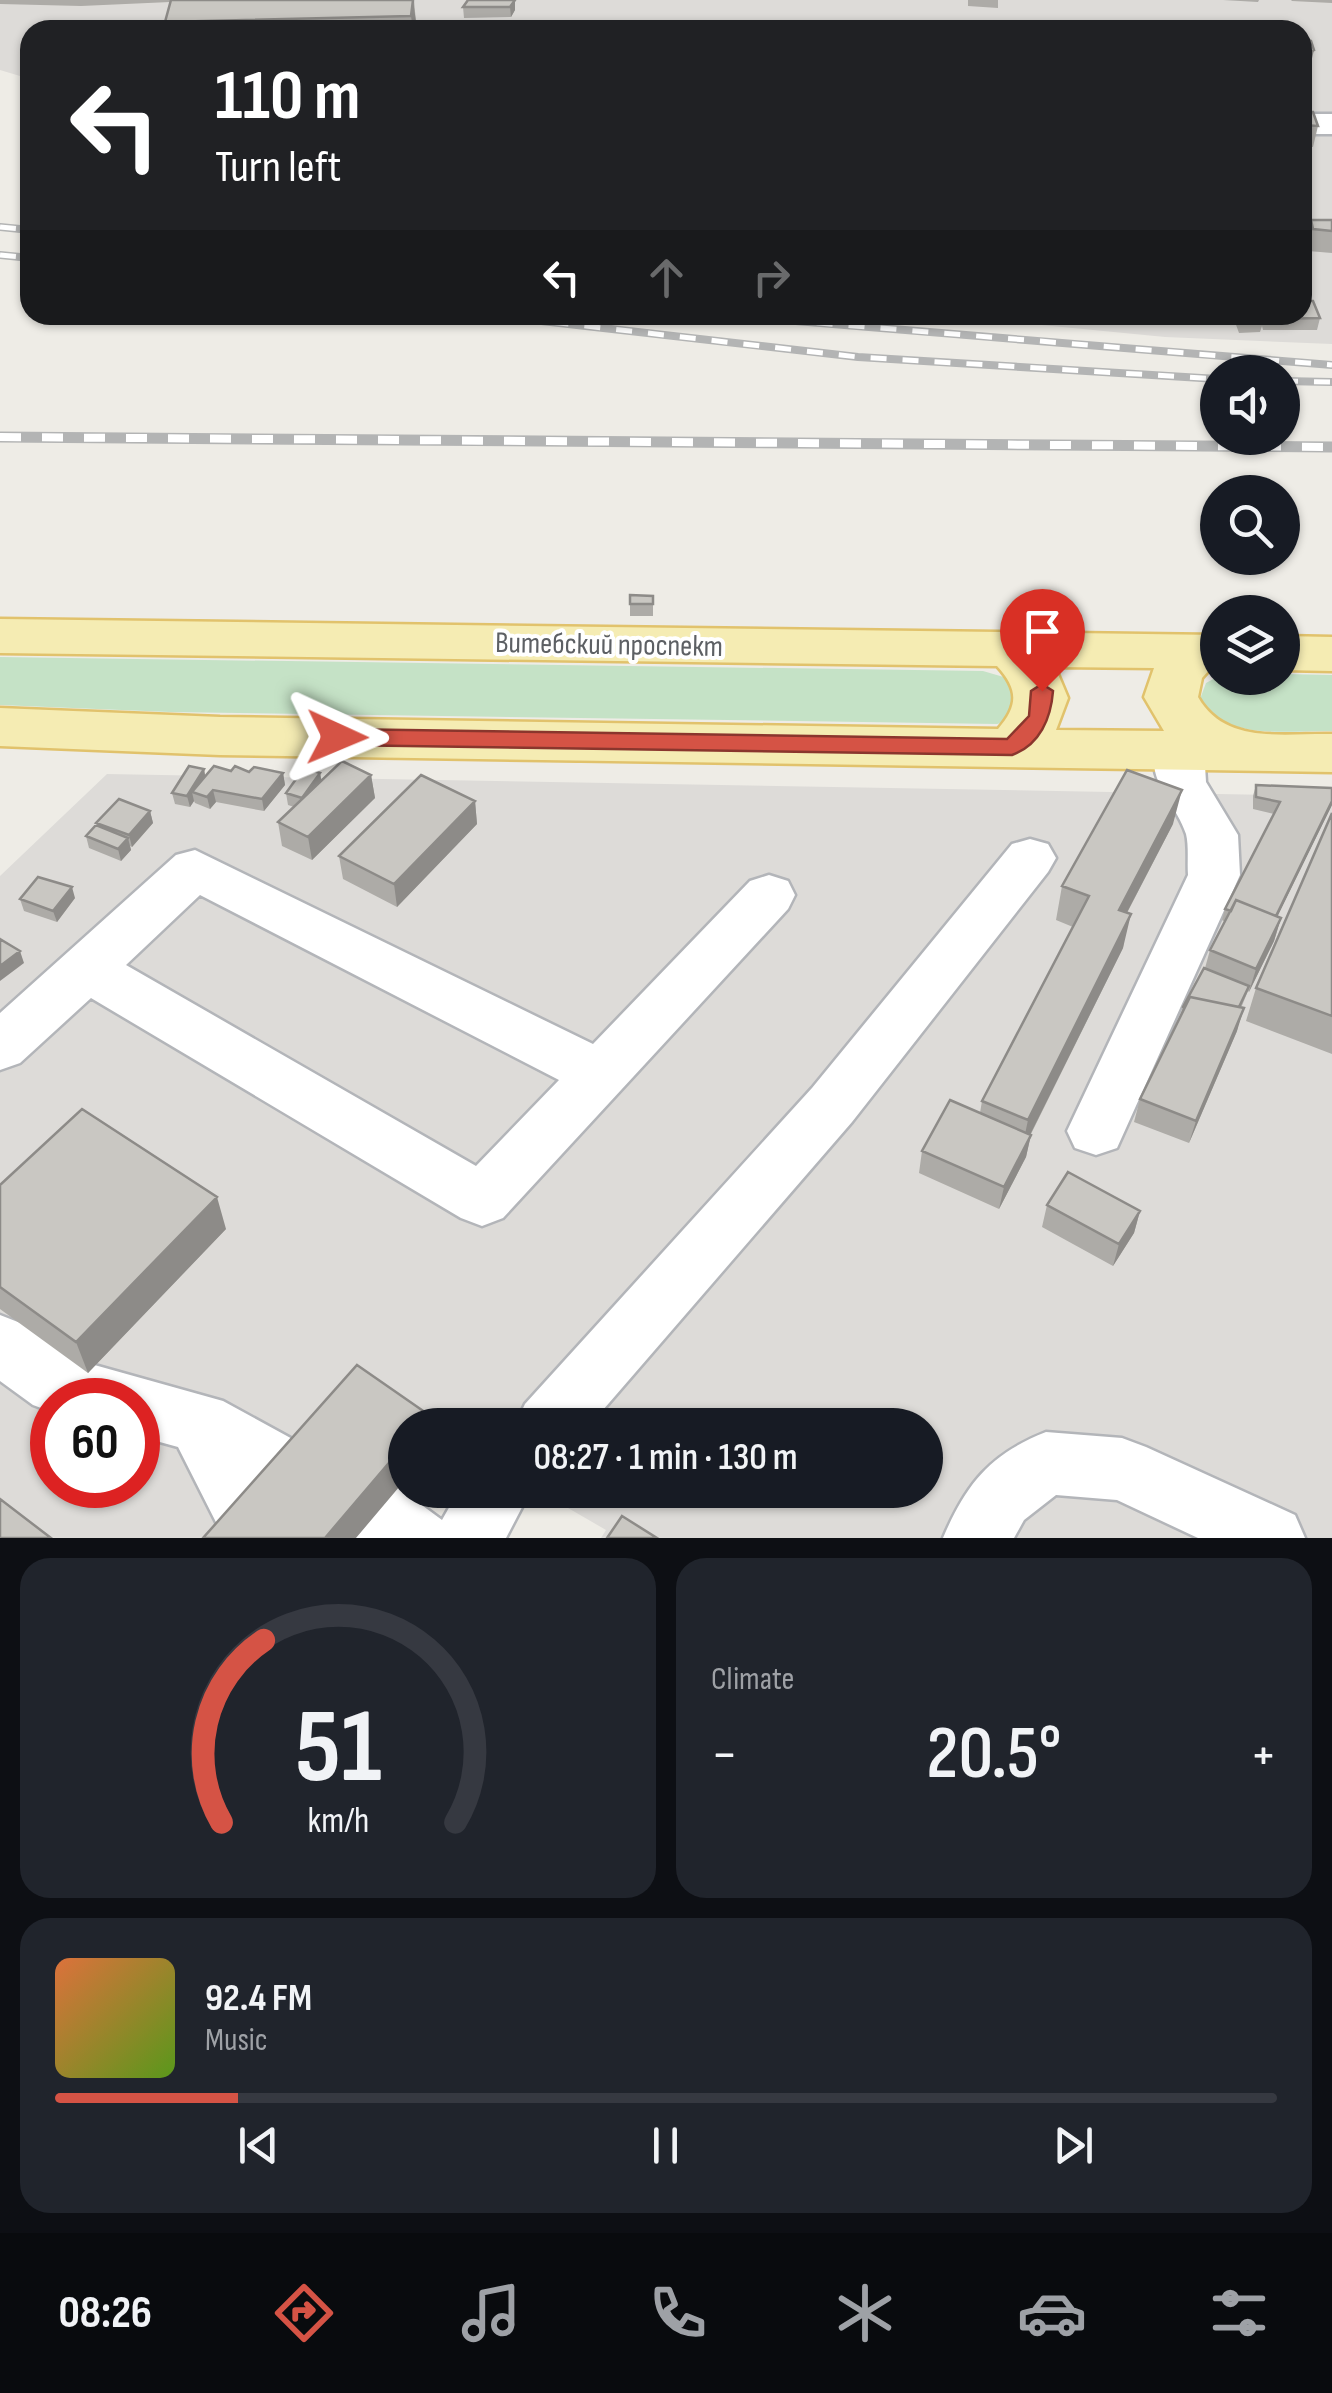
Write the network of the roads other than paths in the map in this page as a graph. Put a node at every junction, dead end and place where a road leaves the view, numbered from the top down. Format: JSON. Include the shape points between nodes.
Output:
{"nodes":[{"id":1,"x":0,"y":636,"type":"edge"},
{"id":2,"x":1010,"y":649,"type":"junction"},
{"id":3,"x":1200,"y":652,"type":"edge"},
{"id":4,"x":1300,"y":653,"type":"edge"},
{"id":5,"x":1332,"y":654,"type":"edge"},
{"id":6,"x":1200,"y":657,"type":"edge"},
{"id":7,"x":0,"y":727,"type":"edge"},
{"id":8,"x":1012,"y":747,"type":"junction"},
{"id":9,"x":1201,"y":750,"type":"junction"},
{"id":10,"x":1332,"y":753,"type":"edge"},
{"id":11,"x":1030,"y":858,"type":"dead end"},
{"id":12,"x":769,"y":895,"type":"dead end"},
{"id":13,"x":86,"y":969,"type":"junction"},
{"id":14,"x":0,"y":1047,"type":"edge"},
{"id":15,"x":598,"y":1072,"type":"junction"},
{"id":16,"x":1096,"y":1131,"type":"dead end"},
{"id":17,"x":0,"y":1344,"type":"edge"},
{"id":18,"x":48,"y":1378,"type":"edge"},
{"id":19,"x":563,"y":1408,"type":"edge"},
{"id":20,"x":160,"y":1412,"type":"edge"},
{"id":21,"x":273,"y":1498,"type":"edge"},
{"id":22,"x":486,"y":1508,"type":"edge"},
{"id":23,"x":468,"y":1538,"type":"edge"},
{"id":24,"x":977,"y":1538,"type":"edge"},
{"id":25,"x":1272,"y":1538,"type":"edge"}],
"edges":[{"from":1,"to":2,"type":"main road","name":"Витебский проспект","via":[[668,633]]},
{"from":2,"to":3,"type":"main road","name":"Витебский проспект"},
{"from":2,"to":8,"type":"main road","via":[[1042,691],[1040,718]]},
{"from":4,"to":5,"type":"main road"},
{"from":6,"to":9,"type":"main road","via":[[1177,673],[1172,698]]},
{"from":7,"to":8,"type":"main road"},
{"from":8,"to":9,"type":"main road"},
{"from":9,"to":10,"type":"main road"},
{"from":9,"to":16,"type":"lane","via":[[1181,782],[1212,835],[1214,875]]},
{"from":11,"to":19,"type":"lane","via":[[832,1106]]},
{"from":12,"to":15,"type":"lane"},
{"from":13,"to":14,"type":"lane"},
{"from":13,"to":15,"type":"lane","via":[[196,869]]},
{"from":13,"to":15,"type":"lane","via":[[482,1200]]},
{"from":17,"to":18,"type":"lane"},
{"from":20,"to":21,"type":"lane","via":[[200,1422]]},
{"from":22,"to":23,"type":"lane"},
{"from":24,"to":25,"type":"lane","via":[[1000,1497],[1046,1463],[1122,1470]]}]}
